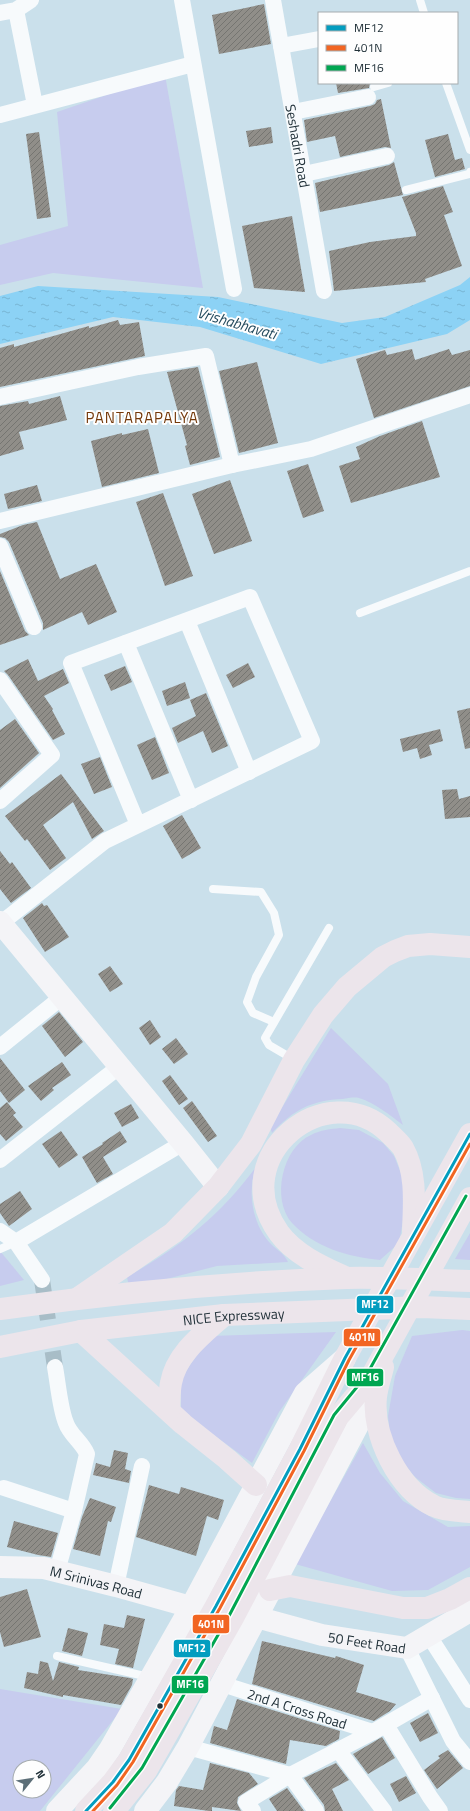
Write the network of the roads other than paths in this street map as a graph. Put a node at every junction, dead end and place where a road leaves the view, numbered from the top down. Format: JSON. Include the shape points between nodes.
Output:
{"nodes":[{"id":1,"x":31,"y":0,"type":"edge"},
{"id":2,"x":182,"y":0,"type":"edge"},
{"id":3,"x":273,"y":0,"type":"edge"},
{"id":4,"x":420,"y":0,"type":"edge"},
{"id":5,"x":16,"y":10,"type":"junction"},
{"id":6,"x":424,"y":12,"type":"edge"},
{"id":7,"x":0,"y":13,"type":"edge"},
{"id":8,"x":318,"y":39,"type":"edge"},
{"id":9,"x":281,"y":46,"type":"junction"},
{"id":10,"x":193,"y":64,"type":"junction"},
{"id":11,"x":386,"y":84,"type":"edge"},
{"id":12,"x":446,"y":84,"type":"edge"},
{"id":13,"x":371,"y":92,"type":"joint"},
{"id":14,"x":35,"y":105,"type":"junction"},
{"id":15,"x":293,"y":112,"type":"junction"},
{"id":16,"x":0,"y":115,"type":"edge"},
{"id":17,"x":470,"y":150,"type":"edge"},
{"id":18,"x":387,"y":156,"type":"dead end"},
{"id":19,"x":470,"y":172,"type":"edge"},
{"id":20,"x":304,"y":174,"type":"junction"},
{"id":21,"x":406,"y":190,"type":"dead end"},
{"id":22,"x":234,"y":289,"type":"dead end"},
{"id":23,"x":324,"y":291,"type":"dead end"},
{"id":24,"x":470,"y":395,"type":"edge"},
{"id":25,"x":0,"y":396,"type":"edge"},
{"id":26,"x":232,"y":465,"type":"junction"},
{"id":27,"x":0,"y":521,"type":"edge"},
{"id":28,"x":0,"y":546,"type":"edge"},
{"id":29,"x":470,"y":571,"type":"edge"},
{"id":30,"x":360,"y":613,"type":"dead end"},
{"id":31,"x":187,"y":621,"type":"junction"},
{"id":32,"x":34,"y":627,"type":"dead end"},
{"id":33,"x":126,"y":643,"type":"junction"},
{"id":34,"x":0,"y":680,"type":"edge"},
{"id":35,"x":248,"y":772,"type":"junction"},
{"id":36,"x":191,"y":800,"type":"junction"},
{"id":37,"x":0,"y":801,"type":"edge"},
{"id":38,"x":136,"y":820,"type":"dead end"},
{"id":39,"x":213,"y":889,"type":"dead end"},
{"id":40,"x":0,"y":923,"type":"edge"},
{"id":41,"x":329,"y":928,"type":"dead end"},
{"id":42,"x":470,"y":947,"type":"edge"},
{"id":43,"x":62,"y":997,"type":"junction"},
{"id":44,"x":274,"y":1022,"type":"junction"},
{"id":45,"x":0,"y":1047,"type":"edge"},
{"id":46,"x":294,"y":1060,"type":"junction"},
{"id":47,"x":120,"y":1066,"type":"junction"},
{"id":48,"x":470,"y":1134,"type":"edge"},
{"id":49,"x":183,"y":1142,"type":"junction"},
{"id":50,"x":251,"y":1144,"type":"junction"},
{"id":51,"x":270,"y":1158,"type":"junction"},
{"id":52,"x":0,"y":1160,"type":"edge"},
{"id":53,"x":218,"y":1187,"type":"junction"},
{"id":54,"x":470,"y":1198,"type":"edge"},
{"id":55,"x":0,"y":1231,"type":"edge"},
{"id":56,"x":16,"y":1242,"type":"junction"},
{"id":57,"x":409,"y":1242,"type":"junction"},
{"id":58,"x":0,"y":1249,"type":"edge"},
{"id":59,"x":347,"y":1278,"type":"junction"},
{"id":60,"x":42,"y":1280,"type":"tunnel mouth"},
{"id":61,"x":470,"y":1281,"type":"edge"},
{"id":62,"x":78,"y":1298,"type":"junction"},
{"id":63,"x":0,"y":1309,"type":"edge"},
{"id":64,"x":470,"y":1309,"type":"edge"},
{"id":65,"x":224,"y":1315,"type":"junction"},
{"id":66,"x":81,"y":1331,"type":"junction"},
{"id":67,"x":0,"y":1347,"type":"edge"},
{"id":68,"x":387,"y":1348,"type":"junction"},
{"id":69,"x":345,"y":1358,"type":"junction"},
{"id":70,"x":55,"y":1367,"type":"tunnel mouth"},
{"id":71,"x":370,"y":1379,"type":"junction"},
{"id":72,"x":169,"y":1411,"type":"junction"},
{"id":73,"x":308,"y":1454,"type":"junction"},
{"id":74,"x":142,"y":1466,"type":"dead end"},
{"id":75,"x":256,"y":1485,"type":"junction"},
{"id":76,"x":4,"y":1488,"type":"dead end"},
{"id":77,"x":74,"y":1511,"type":"junction"},
{"id":78,"x":470,"y":1512,"type":"edge"},
{"id":79,"x":0,"y":1567,"type":"edge"},
{"id":80,"x":57,"y":1571,"type":"junction"},
{"id":81,"x":116,"y":1586,"type":"junction"},
{"id":82,"x":470,"y":1588,"type":"edge"},
{"id":83,"x":270,"y":1590,"type":"junction"},
{"id":84,"x":192,"y":1607,"type":"junction"},
{"id":85,"x":470,"y":1611,"type":"edge"},
{"id":86,"x":256,"y":1617,"type":"junction"},
{"id":87,"x":429,"y":1636,"type":"junction"},
{"id":88,"x":407,"y":1648,"type":"junction"},
{"id":89,"x":57,"y":1656,"type":"dead end"},
{"id":90,"x":151,"y":1677,"type":"junction"},
{"id":91,"x":222,"y":1684,"type":"junction"},
{"id":92,"x":432,"y":1698,"type":"junction"},
{"id":93,"x":470,"y":1700,"type":"edge"},
{"id":94,"x":380,"y":1728,"type":"junction"},
{"id":95,"x":188,"y":1747,"type":"junction"},
{"id":96,"x":338,"y":1750,"type":"junction"},
{"id":97,"x":470,"y":1762,"type":"edge"},
{"id":98,"x":290,"y":1774,"type":"junction"},
{"id":99,"x":249,"y":1807,"type":"edge"},
{"id":100,"x":58,"y":1811,"type":"edge"},
{"id":101,"x":86,"y":1811,"type":"edge"},
{"id":102,"x":114,"y":1811,"type":"edge"},
{"id":103,"x":145,"y":1811,"type":"edge"},
{"id":104,"x":316,"y":1811,"type":"edge"},
{"id":105,"x":384,"y":1811,"type":"edge"},
{"id":106,"x":440,"y":1811,"type":"edge"}],
"edges":[{"from":1,"to":5,"type":"street"},
{"from":2,"to":10,"type":"street"},
{"from":3,"to":9,"type":"street","name":"Seshadri Road"},
{"from":4,"to":6,"type":"lane"},
{"from":5,"to":7,"type":"street"},
{"from":5,"to":14,"type":"street"},
{"from":8,"to":9,"type":"street"},
{"from":9,"to":15,"type":"street","name":"Seshadri Road"},
{"from":10,"to":14,"type":"street"},
{"from":10,"to":22,"type":"street"},
{"from":11,"to":13,"type":"lane"},
{"from":12,"to":17,"type":"lane"},
{"from":13,"to":15,"type":"street"},
{"from":14,"to":16,"type":"street"},
{"from":15,"to":20,"type":"street","name":"Seshadri Road"},
{"from":18,"to":20,"type":"street"},
{"from":19,"to":21,"type":"lane"},
{"from":20,"to":23,"type":"street","name":"Seshadri Road"},
{"from":24,"to":26,"type":"street","via":[[311,449]]},
{"from":25,"to":26,"type":"street","via":[[138,367],[206,356]]},
{"from":26,"to":27,"type":"street"},
{"from":28,"to":32,"type":"street"},
{"from":29,"to":30,"type":"lane"},
{"from":31,"to":33,"type":"street"},
{"from":31,"to":35,"type":"street"},
{"from":31,"to":35,"type":"street","via":[[250,597],[312,741]]},
{"from":33,"to":36,"type":"street"},
{"from":33,"to":38,"type":"street","via":[[71,663]]},
{"from":34,"to":37,"type":"street","via":[[52,755]]},
{"from":35,"to":36,"type":"street"},
{"from":36,"to":40,"type":"street","via":[[105,841]]},
{"from":39,"to":44,"type":"lane","via":[[261,892],[274,914],[279,935],[256,977],[247,1002],[253,1013]]},
{"from":40,"to":43,"type":"street"},
{"from":41,"to":44,"type":"lane"},
{"from":42,"to":46,"type":"highway","via":[[430,944],[408,946],[383,957],[347,988],[323,1015]]},
{"from":43,"to":45,"type":"street"},
{"from":43,"to":47,"type":"street"},
{"from":44,"to":46,"type":"lane","via":[[265,1038],[269,1045]]},
{"from":46,"to":50,"type":"highway"},
{"from":47,"to":49,"type":"street"},
{"from":47,"to":52,"type":"street"},
{"from":48,"to":57,"type":"highway"},
{"from":49,"to":53,"type":"street"},
{"from":49,"to":56,"type":"street"},
{"from":50,"to":51,"type":"highway"},
{"from":50,"to":53,"type":"highway"},
{"from":51,"to":57,"type":"highway","via":[[280,1141],[305,1122],[340,1112],[369,1118],[380,1125],[402,1147],[409,1164],[413,1186]]},
{"from":51,"to":59,"type":"highway","via":[[263,1185],[264,1202],[280,1234],[308,1258]]},
{"from":53,"to":62,"type":"highway","via":[[173,1233]]},
{"from":54,"to":68,"type":"highway"},
{"from":55,"to":56,"type":"street"},
{"from":56,"to":58,"type":"lane"},
{"from":56,"to":60,"type":"street"},
{"from":57,"to":69,"type":"highway"},
{"from":59,"to":61,"type":"highway"},
{"from":59,"to":62,"type":"highway","via":[[238,1283]]},
{"from":62,"to":63,"type":"highway"},
{"from":64,"to":65,"type":"highway","name":"NICE Expressway","via":[[422,1307]]},
{"from":65,"to":66,"type":"highway","name":"NICE Expressway"},
{"from":65,"to":72,"type":"highway","via":[[188,1349],[177,1365],[171,1382]]},
{"from":66,"to":67,"type":"highway","name":"NICE Expressway"},
{"from":66,"to":72,"type":"highway"},
{"from":68,"to":71,"type":"highway"},
{"from":68,"to":78,"type":"highway","via":[[376,1397],[379,1430],[390,1463],[413,1491],[434,1506]]},
{"from":69,"to":73,"type":"highway"},
{"from":69,"to":75,"type":"street","via":[[305,1393]]},
{"from":70,"to":77,"type":"street","via":[[65,1422],[84,1446],[87,1454]]},
{"from":71,"to":73,"type":"highway"},
{"from":71,"to":83,"type":"street","via":[[358,1425]]},
{"from":72,"to":75,"type":"highway"},
{"from":73,"to":101,"type":"highway","via":[[216,1606],[129,1760]]},
{"from":73,"to":102,"type":"highway","via":[[234,1616],[146,1772]]},
{"from":74,"to":81,"type":"street"},
{"from":75,"to":84,"type":"street"},
{"from":76,"to":77,"type":"street"},
{"from":77,"to":80,"type":"street"},
{"from":79,"to":80,"type":"street","name":"M Srinivas Road","via":[[44,1568]]},
{"from":80,"to":81,"type":"street","name":"M Srinivas Road"},
{"from":81,"to":84,"type":"street","name":"M Srinivas Road"},
{"from":82,"to":83,"type":"highway","via":[[450,1600],[427,1608],[402,1608],[290,1586]]},
{"from":83,"to":86,"type":"street"},
{"from":84,"to":86,"type":"street","name":"M Srinivas Road"},
{"from":84,"to":90,"type":"street"},
{"from":85,"to":87,"type":"street","name":"50 Feet Road"},
{"from":86,"to":88,"type":"street","name":"50 Feet Road","via":[[322,1635]]},
{"from":86,"to":91,"type":"street"},
{"from":87,"to":88,"type":"street","name":"50 Feet Road"},
{"from":87,"to":93,"type":"street"},
{"from":88,"to":92,"type":"street"},
{"from":89,"to":90,"type":"lane"},
{"from":90,"to":100,"type":"street","via":[[97,1768]]},
{"from":91,"to":94,"type":"street","name":"2nd A Cross Road"},
{"from":91,"to":95,"type":"street"},
{"from":92,"to":94,"type":"street"},
{"from":92,"to":97,"type":"street","via":[[453,1741]]},
{"from":94,"to":96,"type":"street"},
{"from":94,"to":106,"type":"street"},
{"from":95,"to":98,"type":"street"},
{"from":95,"to":103,"type":"street","via":[[168,1782]]},
{"from":96,"to":98,"type":"street"},
{"from":96,"to":105,"type":"street"},
{"from":98,"to":99,"type":"street"},
{"from":98,"to":104,"type":"street"}]}
